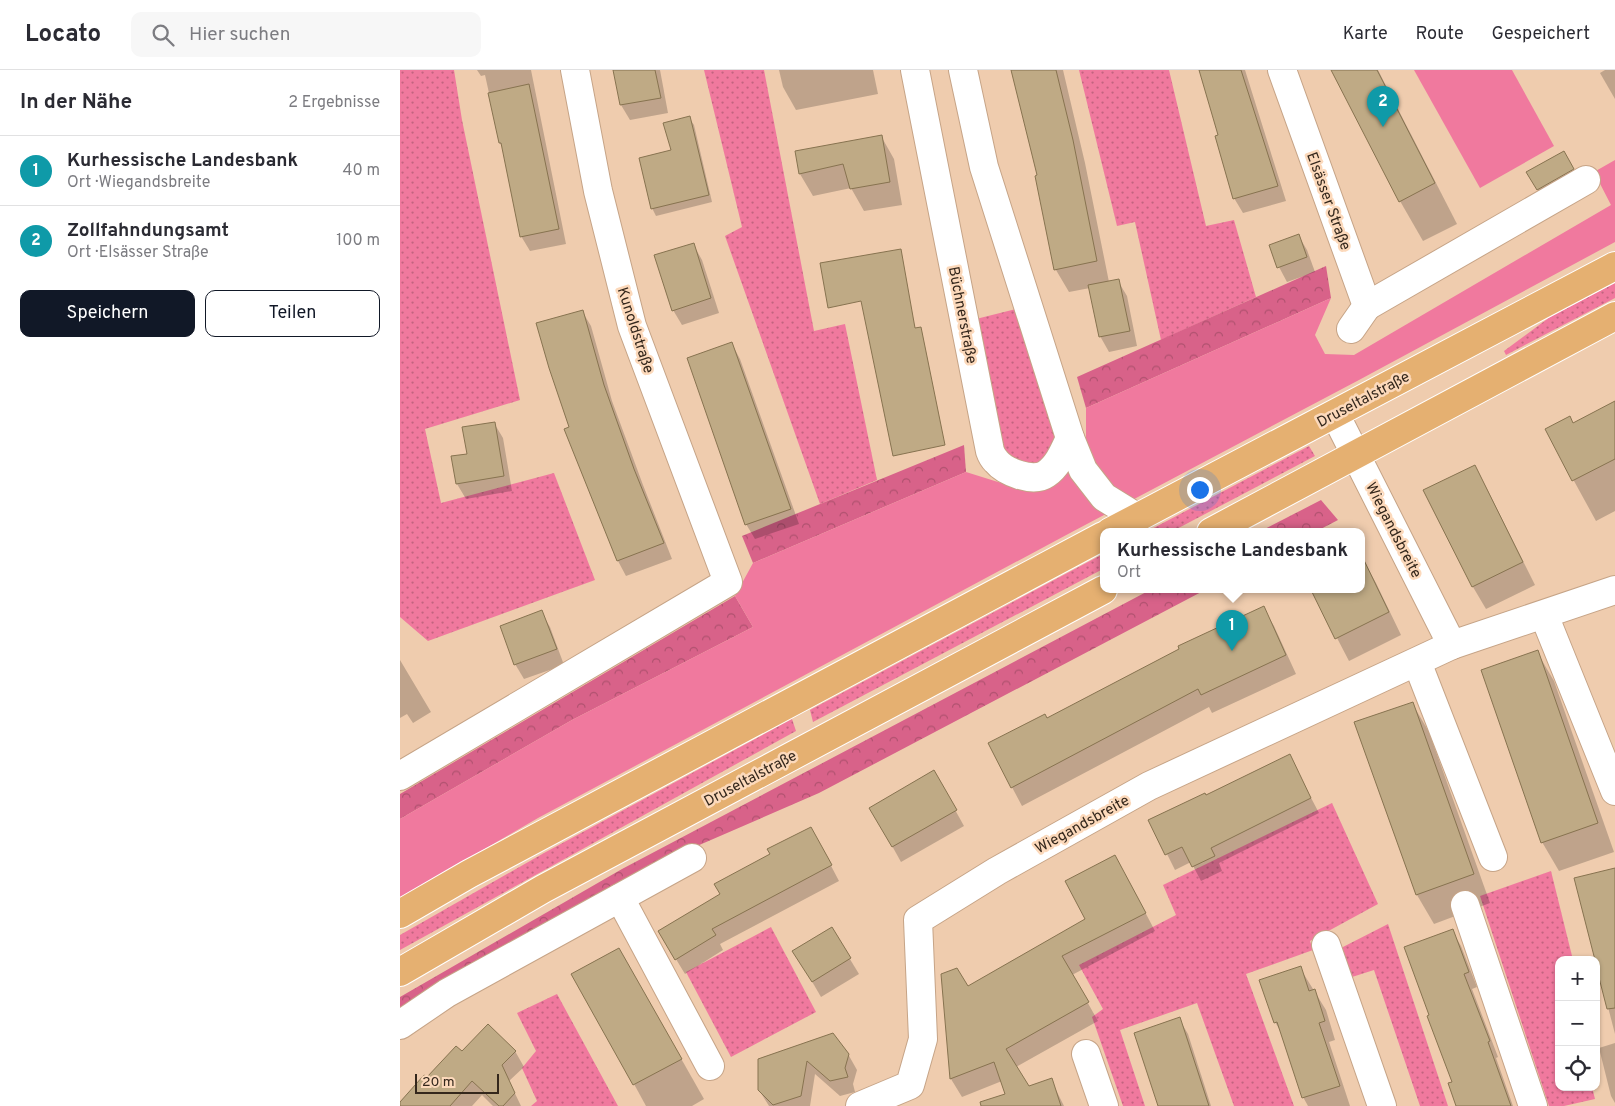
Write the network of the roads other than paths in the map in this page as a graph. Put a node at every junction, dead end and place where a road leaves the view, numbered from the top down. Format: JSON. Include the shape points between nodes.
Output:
{"nodes":[{"id":1,"x":575,"y":70,"type":"edge"},
{"id":2,"x":915,"y":70,"type":"edge"},
{"id":3,"x":963,"y":70,"type":"edge"},
{"id":4,"x":1282,"y":70,"type":"edge"},
{"id":5,"x":1586,"y":180,"type":"dead end"},
{"id":6,"x":1615,"y":266,"type":"edge"},
{"id":7,"x":1367,"y":306,"type":"junction"},
{"id":8,"x":1615,"y":316,"type":"edge"},
{"id":9,"x":1351,"y":329,"type":"dead end"},
{"id":10,"x":1335,"y":414,"type":"junction"},
{"id":11,"x":1070,"y":438,"type":"junction"},
{"id":12,"x":1356,"y":455,"type":"junction"},
{"id":13,"x":1138,"y":518,"type":"junction"},
{"id":14,"x":1118,"y":528,"type":"edge"},
{"id":15,"x":1219,"y":528,"type":"edge"},
{"id":16,"x":1100,"y":538,"type":"edge"},
{"id":17,"x":1615,"y":590,"type":"edge"},
{"id":18,"x":1100,"y":592,"type":"edge"},
{"id":19,"x":1544,"y":616,"type":"junction"},
{"id":20,"x":1452,"y":645,"type":"junction"},
{"id":21,"x":1417,"y":662,"type":"junction"},
{"id":22,"x":400,"y":776,"type":"edge"},
{"id":23,"x":1615,"y":791,"type":"edge"},
{"id":24,"x":1493,"y":857,"type":"dead end"},
{"id":25,"x":692,"y":858,"type":"dead end"},
{"id":26,"x":620,"y":898,"type":"junction"},
{"id":27,"x":1465,"y":905,"type":"dead end"},
{"id":28,"x":400,"y":914,"type":"edge"},
{"id":29,"x":1326,"y":946,"type":"dead end"},
{"id":30,"x":400,"y":972,"type":"edge"},
{"id":31,"x":400,"y":1024,"type":"edge"},
{"id":32,"x":1086,"y":1054,"type":"dead end"},
{"id":33,"x":710,"y":1066,"type":"dead end"},
{"id":34,"x":860,"y":1106,"type":"edge"},
{"id":35,"x":1104,"y":1106,"type":"edge"},
{"id":36,"x":1382,"y":1106,"type":"edge"},
{"id":37,"x":1533,"y":1106,"type":"edge"}],
"edges":[{"from":1,"to":22,"type":"street","name":"Kunoldstraße","via":[[598,190],[632,326],[728,582]]},
{"from":2,"to":11,"type":"street","name":"Büchnerstraße","via":[[990,451],[996,462],[1014,474],[1044,476],[1054,467]]},
{"from":3,"to":11,"type":"street","via":[[984,167]]},
{"from":4,"to":7,"type":"street","name":"Elsässer Straße"},
{"from":5,"to":7,"type":"street"},
{"from":6,"to":10,"type":"main road","name":"Druseltalstraße"},
{"from":7,"to":9,"type":"street"},
{"from":8,"to":12,"type":"main road"},
{"from":10,"to":12,"type":"street","name":"Wiegandsbreite"},
{"from":10,"to":13,"type":"main road","name":"Druseltalstraße"},
{"from":11,"to":13,"type":"street","via":[[1083,470],[1104,497]]},
{"from":12,"to":15,"type":"main road"},
{"from":12,"to":20,"type":"street","name":"Wiegandsbreite"},
{"from":13,"to":14,"type":"main road","name":"Druseltalstraße"},
{"from":16,"to":28,"type":"main road","via":[[478,869]]},
{"from":17,"to":19,"type":"street","name":"Wiegandsbreite"},
{"from":18,"to":30,"type":"main road","name":"Druseltalstraße","via":[[552,884]]},
{"from":19,"to":20,"type":"street","name":"Wiegandsbreite"},
{"from":19,"to":23,"type":"street"},
{"from":20,"to":21,"type":"street","name":"Wiegandsbreite"},
{"from":21,"to":24,"type":"street"},
{"from":21,"to":34,"type":"street","name":"Wiegandsbreite","via":[[1149,786],[997,871],[918,920],[923,1038],[910,1085]]},
{"from":25,"to":26,"type":"street"},
{"from":26,"to":31,"type":"street","via":[[447,994]]},
{"from":26,"to":33,"type":"street"},
{"from":27,"to":37,"type":"street"},
{"from":29,"to":36,"type":"street"},
{"from":32,"to":35,"type":"street"}]}
